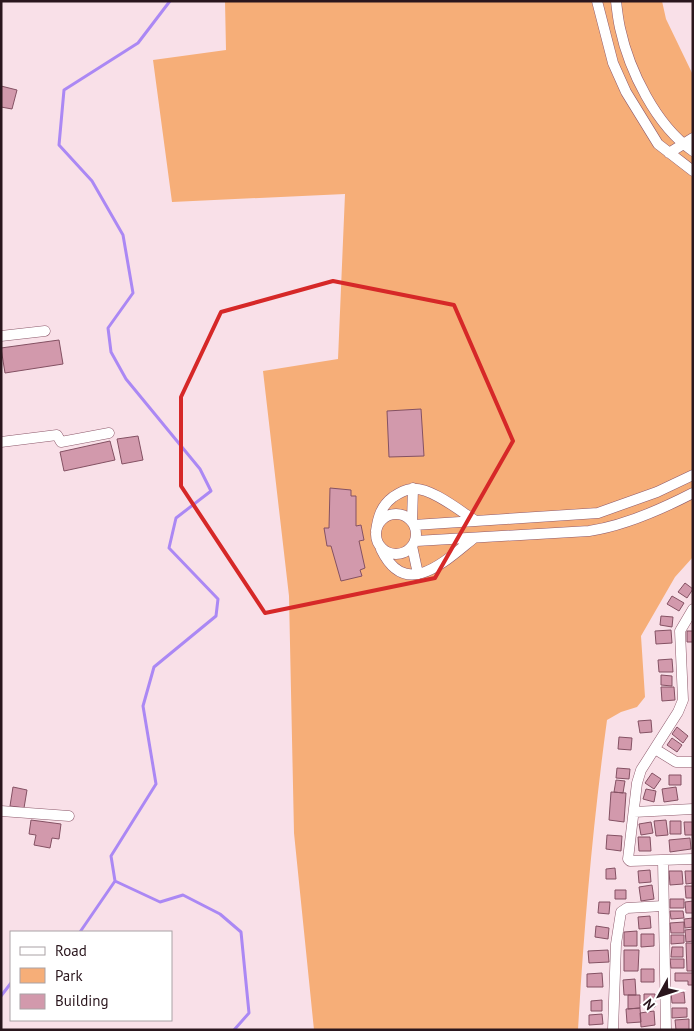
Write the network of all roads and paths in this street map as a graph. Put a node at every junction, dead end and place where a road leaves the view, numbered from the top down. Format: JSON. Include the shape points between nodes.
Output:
{"nodes":[{"id":1,"x":597,"y":1,"type":"edge"},
{"id":2,"x":616,"y":1,"type":"edge"},
{"id":3,"x":688,"y":141,"type":"edge"},
{"id":4,"x":693,"y":151,"type":"edge"},
{"id":5,"x":669,"y":153,"type":"junction"},
{"id":6,"x":693,"y":171,"type":"edge"},
{"id":7,"x":45,"y":331,"type":"dead end"},
{"id":8,"x":1,"y":336,"type":"edge"},
{"id":9,"x":109,"y":433,"type":"dead end"},
{"id":10,"x":1,"y":442,"type":"edge"},
{"id":11,"x":693,"y":475,"type":"edge"},
{"id":12,"x":413,"y":488,"type":"junction"},
{"id":13,"x":693,"y":493,"type":"edge"},
{"id":14,"x":510,"y":518,"type":"junction"},
{"id":15,"x":474,"y":520,"type":"junction"},
{"id":16,"x":413,"y":523,"type":"junction"},
{"id":17,"x":376,"y":531,"type":"junction"},
{"id":18,"x":512,"y":536,"type":"junction"},
{"id":19,"x":474,"y":538,"type":"junction"},
{"id":20,"x":414,"y":544,"type":"junction"},
{"id":21,"x":381,"y":548,"type":"junction"},
{"id":22,"x":418,"y":574,"type":"junction"},
{"id":23,"x":693,"y":609,"type":"edge"},
{"id":24,"x":654,"y":749,"type":"junction"},
{"id":25,"x":693,"y":762,"type":"edge"},
{"id":26,"x":693,"y":809,"type":"edge"},
{"id":27,"x":1,"y":812,"type":"edge"},
{"id":28,"x":634,"y":812,"type":"junction"},
{"id":29,"x":69,"y":816,"type":"dead end"},
{"id":30,"x":693,"y":859,"type":"edge"},
{"id":31,"x":662,"y":860,"type":"junction"},
{"id":32,"x":663,"y":906,"type":"junction"},
{"id":33,"x":613,"y":1030,"type":"edge"},
{"id":34,"x":666,"y":1030,"type":"edge"}],
"edges":[{"from":1,"to":5,"type":"street","via":[[613,63],[626,92],[658,144]]},
{"from":2,"to":3,"type":"street","via":[[620,28],[633,69],[668,128]]},
{"from":3,"to":4,"type":"street"},
{"from":3,"to":5,"type":"street"},
{"from":5,"to":6,"type":"street"},
{"from":7,"to":8,"type":"street"},
{"from":9,"to":10,"type":"street","via":[[62,442],[57,435]]},
{"from":11,"to":14,"type":"street","via":[[598,513]]},
{"from":12,"to":15,"type":"street","via":[[452,505]]},
{"from":12,"to":16,"type":"street"},
{"from":12,"to":17,"type":"street","via":[[388,501],[379,514]]},
{"from":13,"to":18,"type":"street","via":[[605,528]]},
{"from":14,"to":15,"type":"street"},
{"from":14,"to":18,"type":"street"},
{"from":15,"to":16,"type":"street"},
{"from":16,"to":17,"type":"street","via":[[406,516],[394,514],[384,517]]},
{"from":16,"to":20,"type":"street"},
{"from":17,"to":21,"type":"street"},
{"from":18,"to":19,"type":"street"},
{"from":19,"to":20,"type":"street"},
{"from":19,"to":22,"type":"street","via":[[432,570]]},
{"from":20,"to":21,"type":"street","via":[[397,554]]},
{"from":20,"to":22,"type":"street"},
{"from":21,"to":22,"type":"street","via":[[396,570]]},
{"from":23,"to":24,"type":"street","via":[[680,631],[683,700]]},
{"from":24,"to":25,"type":"street","via":[[676,762]]},
{"from":24,"to":28,"type":"street","via":[[641,770]]},
{"from":26,"to":28,"type":"street"},
{"from":27,"to":29,"type":"street"},
{"from":28,"to":31,"type":"street","via":[[629,860]]},
{"from":30,"to":31,"type":"street"},
{"from":31,"to":32,"type":"street"},
{"from":32,"to":33,"type":"street","via":[[627,908],[621,912],[616,944]]},
{"from":32,"to":34,"type":"street"}]}
